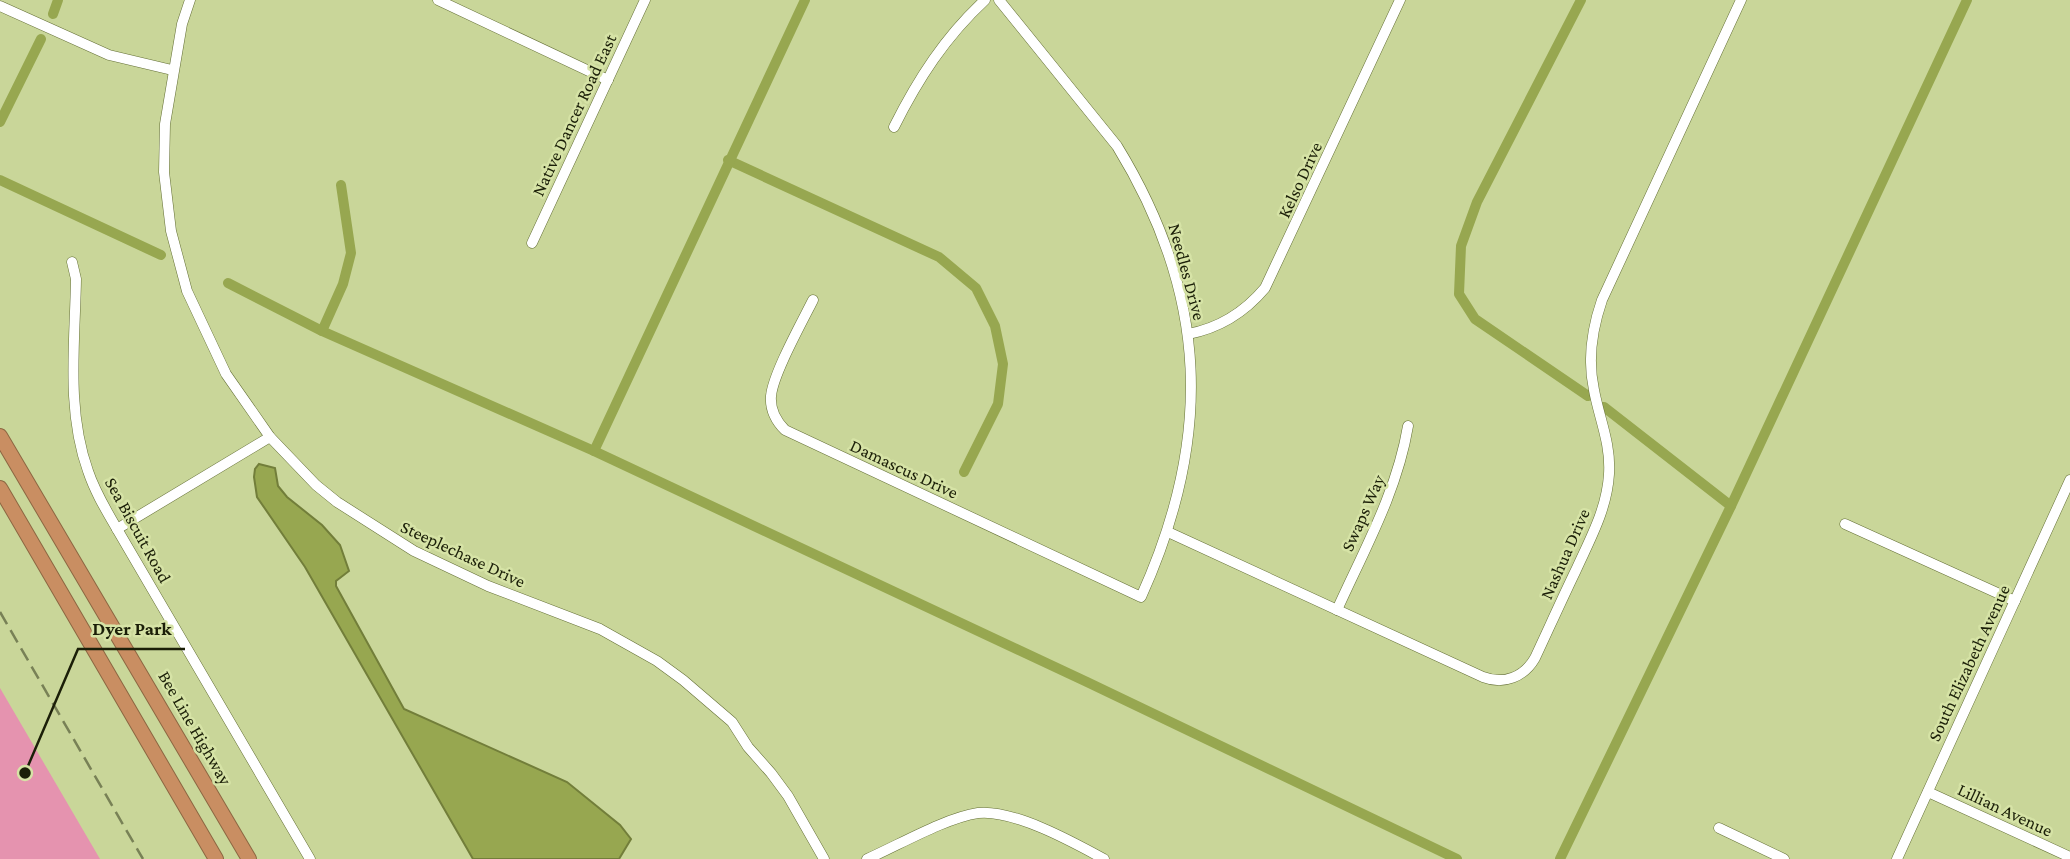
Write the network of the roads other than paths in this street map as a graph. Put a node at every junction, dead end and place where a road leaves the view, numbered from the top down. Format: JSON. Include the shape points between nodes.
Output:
{"nodes":[{"id":1,"x":190,"y":0,"type":"edge"},
{"id":2,"x":438,"y":0,"type":"edge"},
{"id":3,"x":645,"y":0,"type":"edge"},
{"id":4,"x":985,"y":0,"type":"edge"},
{"id":5,"x":999,"y":0,"type":"edge"},
{"id":6,"x":1401,"y":0,"type":"edge"},
{"id":7,"x":1741,"y":0,"type":"edge"},
{"id":8,"x":0,"y":6,"type":"edge"},
{"id":9,"x":173,"y":70,"type":"junction"},
{"id":10,"x":608,"y":80,"type":"junction"},
{"id":11,"x":894,"y":127,"type":"dead end"},
{"id":12,"x":531,"y":243,"type":"dead end"},
{"id":13,"x":72,"y":262,"type":"dead end"},
{"id":14,"x":813,"y":300,"type":"dead end"},
{"id":15,"x":1188,"y":334,"type":"junction"},
{"id":16,"x":1408,"y":426,"type":"dead end"},
{"id":17,"x":0,"y":436,"type":"edge"},
{"id":18,"x":270,"y":437,"type":"junction"},
{"id":19,"x":2070,"y":480,"type":"edge"},
{"id":20,"x":0,"y":488,"type":"edge"},
{"id":21,"x":1845,"y":524,"type":"dead end"},
{"id":22,"x":117,"y":529,"type":"junction"},
{"id":23,"x":1168,"y":532,"type":"junction"},
{"id":24,"x":1141,"y":597,"type":"joint"},
{"id":25,"x":2015,"y":601,"type":"junction"},
{"id":26,"x":1337,"y":610,"type":"junction"},
{"id":27,"x":1928,"y":792,"type":"junction"},
{"id":28,"x":1719,"y":828,"type":"dead end"},
{"id":29,"x":2070,"y":857,"type":"edge"},
{"id":30,"x":216,"y":859,"type":"edge"},
{"id":31,"x":249,"y":859,"type":"edge"},
{"id":32,"x":310,"y":859,"type":"edge"},
{"id":33,"x":824,"y":859,"type":"edge"},
{"id":34,"x":867,"y":859,"type":"edge"},
{"id":35,"x":1104,"y":859,"type":"edge"},
{"id":36,"x":1784,"y":859,"type":"edge"},
{"id":37,"x":1897,"y":859,"type":"edge"}],
"edges":[{"from":1,"to":9,"type":"street","name":"Steeplechase Drive"},
{"from":2,"to":10,"type":"street"},
{"from":3,"to":10,"type":"street","name":"Native Dancer Road East"},
{"from":4,"to":11,"type":"street","via":[[937,51]]},
{"from":5,"to":15,"type":"street","name":"Needles Drive","via":[[1099,122],[1133,172],[1169,254]]},
{"from":6,"to":15,"type":"street","name":"Kelso Drive","via":[[1265,288],[1230,320]]},
{"from":7,"to":26,"type":"street","name":"Nashua Drive","via":[[1596,319],[1591,369],[1607,442],[1606,492],[1597,524],[1532,663],[1510,679],[1489,680]]},
{"from":8,"to":9,"type":"street","via":[[110,55]]},
{"from":9,"to":18,"type":"street","name":"Steeplechase Drive","via":[[164,135],[171,231],[187,290],[226,374]]},
{"from":10,"to":12,"type":"street","name":"Native Dancer Road East"},
{"from":13,"to":22,"type":"street","name":"Sea Biscuit Road","via":[[77,432],[88,472]]},
{"from":14,"to":24,"type":"street","name":"Damascus Drive","via":[[772,388],[772,408],[785,430]]},
{"from":15,"to":23,"type":"street","name":"Needles Drive","via":[[1189,434]]},
{"from":16,"to":26,"type":"street","name":"Swaps Way","via":[[1390,494]]},
{"from":17,"to":31,"type":"highway","name":"Bee Line Highway"},
{"from":18,"to":22,"type":"street"},
{"from":18,"to":33,"type":"street","name":"Steeplechase Drive","via":[[316,485],[394,540],[488,586],[600,629],[683,680],[732,722],[788,796]]},
{"from":19,"to":25,"type":"street","name":"South Elizabeth Avenue"},
{"from":20,"to":30,"type":"highway"},
{"from":21,"to":25,"type":"street"},
{"from":22,"to":32,"type":"street","name":"Sea Biscuit Road"},
{"from":23,"to":24,"type":"street","name":"Needles Drive"},
{"from":23,"to":26,"type":"street","name":"Nashua Drive"},
{"from":25,"to":27,"type":"street","name":"South Elizabeth Avenue"},
{"from":27,"to":29,"type":"street","name":"Lillian Avenue"},
{"from":27,"to":37,"type":"street","name":"South Elizabeth Avenue"},
{"from":28,"to":36,"type":"street"},
{"from":34,"to":35,"type":"street","via":[[980,813],[1023,821]]}]}
